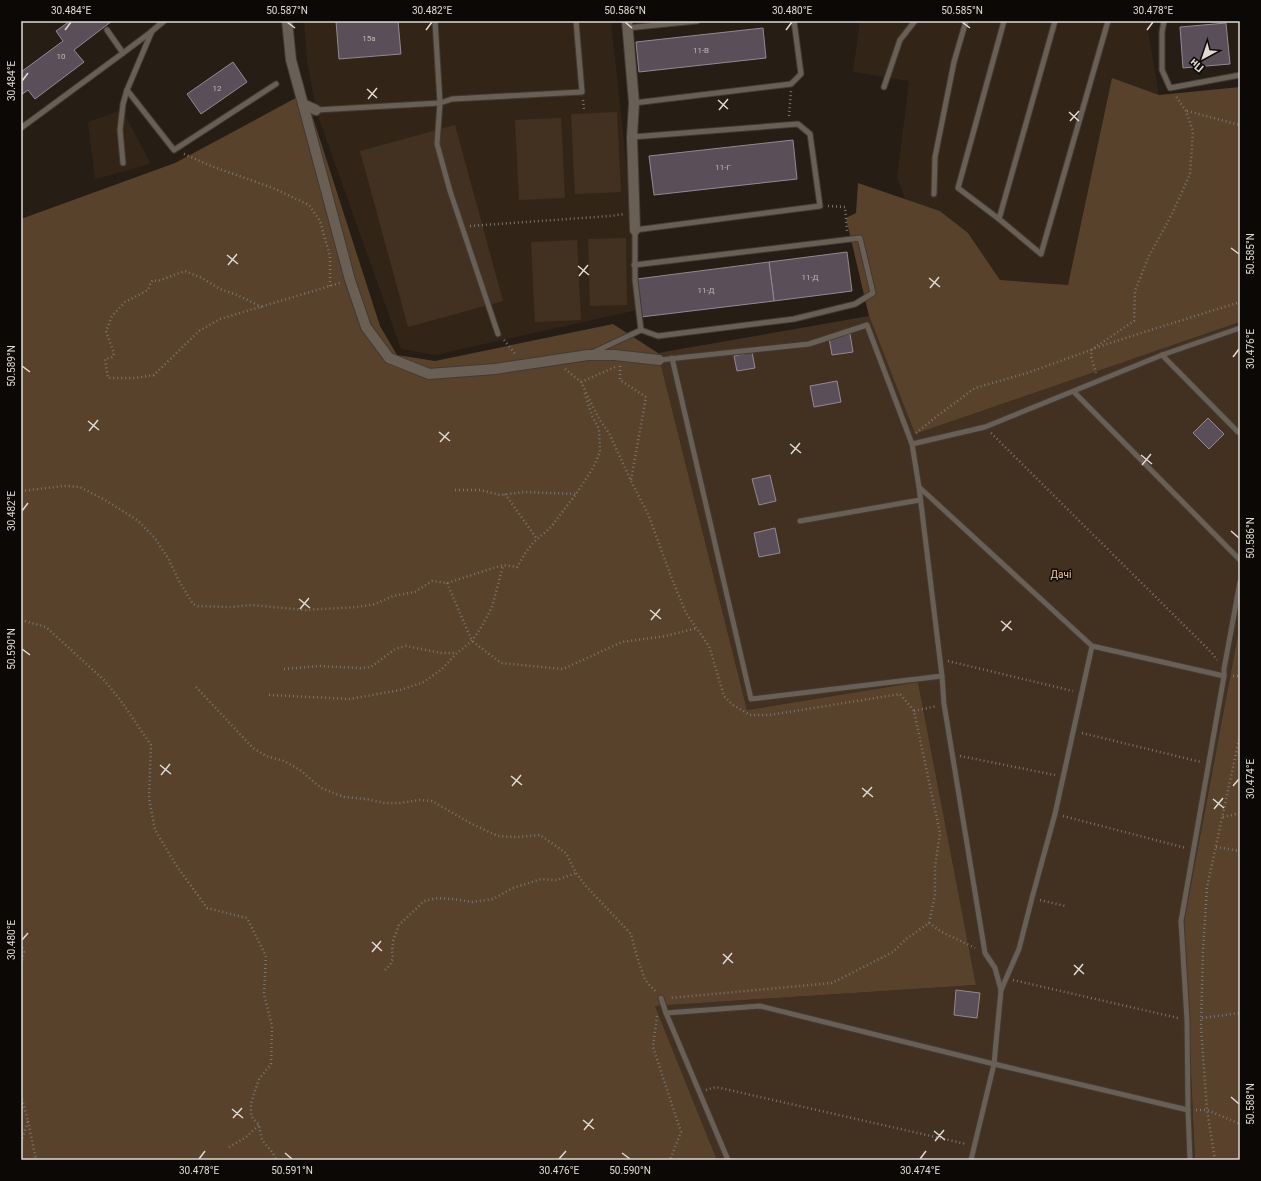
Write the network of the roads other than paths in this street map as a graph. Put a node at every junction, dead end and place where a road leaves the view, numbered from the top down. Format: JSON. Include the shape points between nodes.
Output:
{"nodes":[{"id":1,"x":164,"y":21,"type":"edge"},
{"id":2,"x":287,"y":21,"type":"edge"},
{"id":3,"x":435,"y":21,"type":"edge"},
{"id":4,"x":576,"y":21,"type":"edge"},
{"id":5,"x":697,"y":21,"type":"edge"},
{"id":6,"x":794,"y":21,"type":"edge"},
{"id":7,"x":915,"y":21,"type":"edge"},
{"id":8,"x":966,"y":21,"type":"edge"},
{"id":9,"x":1004,"y":21,"type":"edge"},
{"id":10,"x":1055,"y":21,"type":"edge"},
{"id":11,"x":1108,"y":21,"type":"edge"},
{"id":12,"x":1164,"y":21,"type":"edge"},
{"id":13,"x":627,"y":24,"type":"edge"},
{"id":14,"x":107,"y":30,"type":"dead end"},
{"id":15,"x":152,"y":31,"type":"junction"},
{"id":16,"x":123,"y":53,"type":"junction"},
{"id":17,"x":1240,"y":75,"type":"edge"},
{"id":18,"x":276,"y":84,"type":"dead end"},
{"id":19,"x":884,"y":87,"type":"dead end"},
{"id":20,"x":127,"y":90,"type":"junction"},
{"id":21,"x":440,"y":103,"type":"junction"},
{"id":22,"x":634,"y":103,"type":"junction"},
{"id":23,"x":303,"y":104,"type":"junction"},
{"id":24,"x":316,"y":110,"type":"joint"},
{"id":25,"x":21,"y":128,"type":"edge"},
{"id":26,"x":632,"y":137,"type":"junction"},
{"id":27,"x":123,"y":163,"type":"dead end"},
{"id":28,"x":934,"y":194,"type":"dead end"},
{"id":29,"x":999,"y":219,"type":"junction"},
{"id":30,"x":634,"y":230,"type":"junction"},
{"id":31,"x":634,"y":265,"type":"junction"},
{"id":32,"x":1240,"y":328,"type":"edge"},
{"id":33,"x":641,"y":330,"type":"junction"},
{"id":34,"x":498,"y":334,"type":"road end"},
{"id":35,"x":588,"y":355,"type":"junction"},
{"id":36,"x":1162,"y":355,"type":"junction"},
{"id":37,"x":672,"y":358,"type":"junction"},
{"id":38,"x":658,"y":360,"type":"joint"},
{"id":39,"x":1074,"y":392,"type":"junction"},
{"id":40,"x":1238,"y":432,"type":"dead end"},
{"id":41,"x":912,"y":444,"type":"junction"},
{"id":42,"x":919,"y":487,"type":"junction"},
{"id":43,"x":920,"y":500,"type":"junction"},
{"id":44,"x":800,"y":520,"type":"dead end"},
{"id":45,"x":1240,"y":560,"type":"edge"},
{"id":46,"x":1240,"y":582,"type":"edge"},
{"id":47,"x":1092,"y":646,"type":"junction"},
{"id":48,"x":942,"y":676,"type":"junction"},
{"id":49,"x":1224,"y":676,"type":"junction"},
{"id":50,"x":1002,"y":990,"type":"junction"},
{"id":51,"x":661,"y":998,"type":"road end"},
{"id":52,"x":666,"y":1012,"type":"junction"},
{"id":53,"x":994,"y":1064,"type":"junction"},
{"id":54,"x":1188,"y":1110,"type":"junction"},
{"id":55,"x":728,"y":1160,"type":"edge"},
{"id":56,"x":971,"y":1160,"type":"edge"},
{"id":57,"x":1190,"y":1160,"type":"edge"}],
"edges":[{"from":1,"to":15,"type":"lane"},
{"from":2,"to":23,"type":"street","via":[[291,60]]},
{"from":3,"to":21,"type":"lane"},
{"from":4,"to":21,"type":"lane","via":[[582,92],[452,99]]},
{"from":5,"to":13,"type":"lane"},
{"from":6,"to":22,"type":"lane","via":[[801,74],[791,84]]},
{"from":7,"to":19,"type":"lane","via":[[900,40]]},
{"from":8,"to":28,"type":"lane","via":[[954,62],[935,157]]},
{"from":9,"to":29,"type":"lane","via":[[958,188]]},
{"from":10,"to":29,"type":"lane"},
{"from":11,"to":29,"type":"lane","via":[[1041,254]]},
{"from":12,"to":17,"type":"lane","via":[[1162,70],[1170,88]]},
{"from":13,"to":22,"type":"street"},
{"from":14,"to":16,"type":"lane"},
{"from":15,"to":16,"type":"lane"},
{"from":15,"to":20,"type":"lane"},
{"from":16,"to":25,"type":"lane"},
{"from":18,"to":20,"type":"lane","via":[[174,150]]},
{"from":20,"to":27,"type":"lane","via":[[120,130]]},
{"from":21,"to":24,"type":"lane"},
{"from":21,"to":34,"type":"lane","via":[[437,144]]},
{"from":22,"to":26,"type":"street"},
{"from":23,"to":24,"type":"street"},
{"from":23,"to":35,"type":"street","via":[[350,280],[366,327],[389,358],[429,374],[495,369]]},
{"from":26,"to":30,"type":"street"},
{"from":26,"to":30,"type":"lane","via":[[798,124],[810,134],[820,206]]},
{"from":30,"to":31,"type":"lane"},
{"from":31,"to":33,"type":"lane"},
{"from":31,"to":33,"type":"lane","via":[[860,238],[873,293],[855,304],[794,320],[658,336]]},
{"from":32,"to":36,"type":"lane"},
{"from":33,"to":35,"type":"lane"},
{"from":35,"to":38,"type":"street"},
{"from":36,"to":39,"type":"lane"},
{"from":36,"to":40,"type":"lane"},
{"from":37,"to":38,"type":"lane"},
{"from":37,"to":41,"type":"lane","via":[[810,344],[868,325]]},
{"from":37,"to":48,"type":"lane","via":[[751,699]]},
{"from":39,"to":41,"type":"lane","via":[[985,427]]},
{"from":39,"to":45,"type":"lane"},
{"from":41,"to":42,"type":"lane"},
{"from":42,"to":43,"type":"lane"},
{"from":42,"to":47,"type":"lane"},
{"from":43,"to":44,"type":"lane"},
{"from":43,"to":48,"type":"lane"},
{"from":46,"to":49,"type":"lane"},
{"from":47,"to":49,"type":"lane"},
{"from":47,"to":50,"type":"lane","via":[[1055,814],[1019,949]]},
{"from":48,"to":50,"type":"lane","via":[[944,704],[985,953]]},
{"from":49,"to":54,"type":"lane","via":[[1181,921],[1187,1020]]},
{"from":50,"to":53,"type":"lane"},
{"from":51,"to":52,"type":"lane"},
{"from":52,"to":53,"type":"lane","via":[[760,1006]]},
{"from":52,"to":55,"type":"lane"},
{"from":53,"to":54,"type":"lane"},
{"from":53,"to":56,"type":"lane"},
{"from":54,"to":57,"type":"lane"}]}
